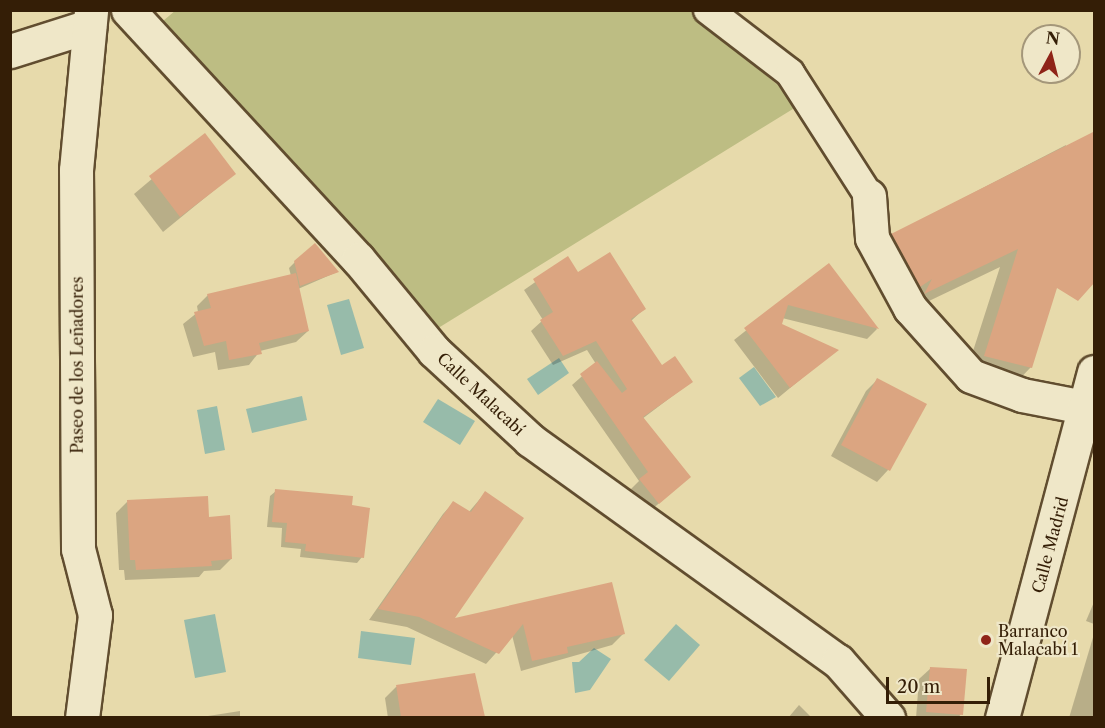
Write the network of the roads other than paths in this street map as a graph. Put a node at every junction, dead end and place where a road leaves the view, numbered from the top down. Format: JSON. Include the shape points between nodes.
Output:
{"nodes":[{"id":1,"x":128,"y":10,"type":"edge"},
{"id":2,"x":708,"y":10,"type":"edge"},
{"id":3,"x":90,"y":18,"type":"edge"},
{"id":4,"x":10,"y":51,"type":"edge"},
{"id":5,"x":869,"y":196,"type":"joint"},
{"id":6,"x":1095,"y":372,"type":"edge"},
{"id":7,"x":1084,"y":407,"type":"junction"},
{"id":8,"x":82,"y":717,"type":"edge"},
{"id":9,"x":888,"y":717,"type":"edge"},
{"id":10,"x":1002,"y":717,"type":"edge"}],
"edges":[{"from":1,"to":9,"type":"street","name":"Calle Malacabí","via":[[358,259],[434,351],[530,440],[838,661]]},
{"from":2,"to":5,"type":"street","via":[[790,73]]},
{"from":3,"to":4,"type":"street"},
{"from":3,"to":8,"type":"street","name":"Paseo de los Leñadores","via":[[76,170],[78,549],[95,615]]},
{"from":5,"to":7,"type":"street","via":[[872,238],[910,308],[971,376],[1022,395]]},
{"from":6,"to":7,"type":"street","name":"Calle Madrid"},
{"from":7,"to":10,"type":"street","name":"Calle Madrid"}]}
